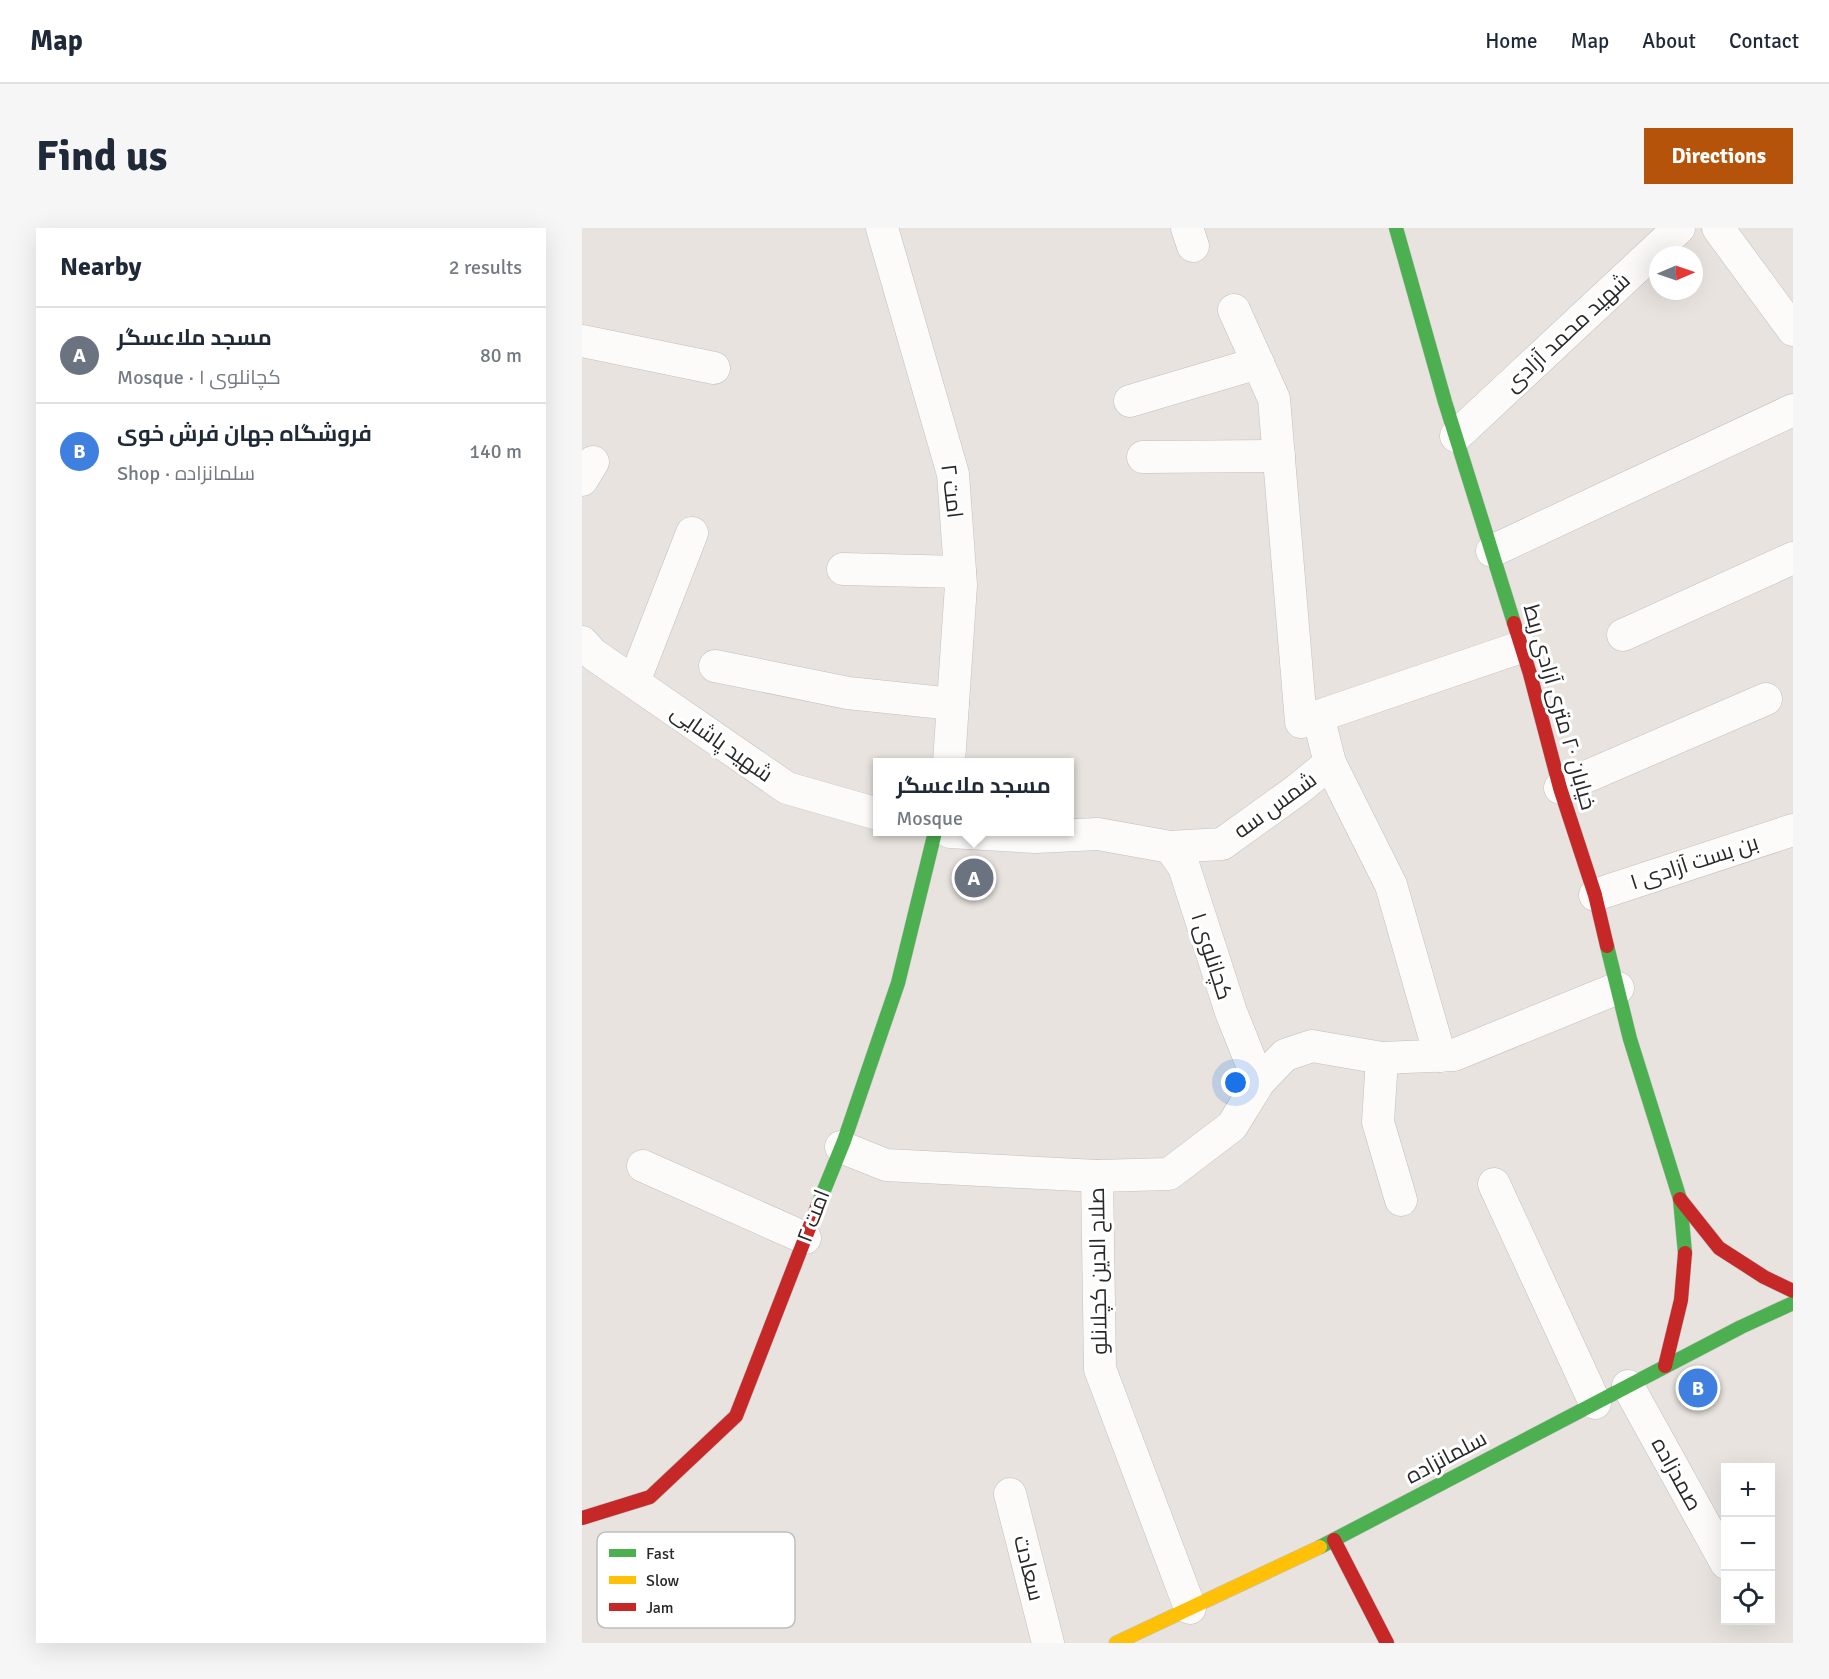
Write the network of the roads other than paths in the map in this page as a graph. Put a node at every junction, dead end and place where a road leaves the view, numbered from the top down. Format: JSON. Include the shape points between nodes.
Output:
{"nodes":[{"id":1,"x":882,"y":228,"type":"edge"},
{"id":2,"x":1396,"y":228,"type":"edge"},
{"id":3,"x":1679,"y":228,"type":"edge"},
{"id":4,"x":1718,"y":228,"type":"edge"},
{"id":5,"x":1234,"y":310,"type":"dead end"},
{"id":6,"x":1793,"y":330,"type":"edge"},
{"id":7,"x":582,"y":341,"type":"edge"},
{"id":8,"x":1258,"y":363,"type":"junction"},
{"id":9,"x":714,"y":368,"type":"dead end"},
{"id":10,"x":1130,"y":401,"type":"dead end"},
{"id":11,"x":1793,"y":411,"type":"edge"},
{"id":12,"x":1456,"y":436,"type":"junction"},
{"id":13,"x":1279,"y":456,"type":"junction"},
{"id":14,"x":1143,"y":457,"type":"dead end"},
{"id":15,"x":692,"y":533,"type":"dead end"},
{"id":16,"x":1491,"y":551,"type":"junction"},
{"id":17,"x":1793,"y":558,"type":"edge"},
{"id":18,"x":843,"y":569,"type":"dead end"},
{"id":19,"x":960,"y":572,"type":"junction"},
{"id":20,"x":1623,"y":635,"type":"dead end"},
{"id":21,"x":582,"y":642,"type":"edge"},
{"id":22,"x":1521,"y":647,"type":"junction"},
{"id":23,"x":715,"y":666,"type":"dead end"},
{"id":24,"x":634,"y":682,"type":"junction"},
{"id":25,"x":1766,"y":699,"type":"dead end"},
{"id":26,"x":953,"y":704,"type":"junction"},
{"id":27,"x":1318,"y":716,"type":"junction"},
{"id":28,"x":950,"y":758,"type":"edge"},
{"id":29,"x":1330,"y":763,"type":"junction"},
{"id":30,"x":1560,"y":788,"type":"junction"},
{"id":31,"x":873,"y":813,"type":"edge"},
{"id":32,"x":1793,"y":830,"type":"edge"},
{"id":33,"x":1074,"y":835,"type":"edge"},
{"id":34,"x":934,"y":836,"type":"edge"},
{"id":35,"x":1021,"y":836,"type":"edge"},
{"id":36,"x":1056,"y":836,"type":"edge"},
{"id":37,"x":1170,"y":847,"type":"junction"},
{"id":38,"x":1595,"y":895,"type":"junction"},
{"id":39,"x":1618,"y":988,"type":"junction"},
{"id":40,"x":1440,"y":1056,"type":"junction"},
{"id":41,"x":1382,"y":1058,"type":"junction"},
{"id":42,"x":1259,"y":1082,"type":"junction"},
{"id":43,"x":841,"y":1148,"type":"junction"},
{"id":44,"x":643,"y":1166,"type":"dead end"},
{"id":45,"x":1097,"y":1176,"type":"junction"},
{"id":46,"x":1494,"y":1184,"type":"dead end"},
{"id":47,"x":1680,"y":1199,"type":"junction"},
{"id":48,"x":1401,"y":1200,"type":"dead end"},
{"id":49,"x":805,"y":1238,"type":"junction"},
{"id":50,"x":1793,"y":1291,"type":"edge"},
{"id":51,"x":1793,"y":1303,"type":"edge"},
{"id":52,"x":1665,"y":1366,"type":"junction"},
{"id":53,"x":1628,"y":1386,"type":"junction"},
{"id":54,"x":1595,"y":1403,"type":"junction"},
{"id":55,"x":1010,"y":1494,"type":"dead end"},
{"id":56,"x":582,"y":1518,"type":"edge"},
{"id":57,"x":1334,"y":1540,"type":"junction"},
{"id":58,"x":1721,"y":1556,"type":"edge"},
{"id":59,"x":1190,"y":1608,"type":"junction"},
{"id":60,"x":1048,"y":1643,"type":"edge"},
{"id":61,"x":1116,"y":1643,"type":"edge"},
{"id":62,"x":1387,"y":1643,"type":"edge"}],
"edges":[{"from":1,"to":19,"type":"street","name":"امت ۲","via":[[953,474]]},
{"from":2,"to":12,"type":"street","name":"خیابان ۲۰ متری آزادی ربط"},
{"from":3,"to":12,"type":"street","name":"شهید محمد آزادی"},
{"from":4,"to":6,"type":"street"},
{"from":5,"to":8,"type":"street"},
{"from":7,"to":9,"type":"street"},
{"from":8,"to":10,"type":"street"},
{"from":8,"to":13,"type":"street","via":[[1274,399]]},
{"from":11,"to":16,"type":"street"},
{"from":12,"to":16,"type":"street","name":"خیابان ۲۰ متری آزادی ربط"},
{"from":13,"to":14,"type":"street"},
{"from":13,"to":27,"type":"street","via":[[1301,722]]},
{"from":15,"to":24,"type":"street"},
{"from":16,"to":22,"type":"street","name":"خیابان ۲۰ متری آزادی ربط"},
{"from":17,"to":20,"type":"street"},
{"from":18,"to":19,"type":"street"},
{"from":19,"to":26,"type":"street","name":"امت ۲"},
{"from":21,"to":24,"type":"street","name":"شهید پاشایی"},
{"from":22,"to":27,"type":"street"},
{"from":22,"to":30,"type":"street","name":"خیابان ۲۰ متری آزادی ربط"},
{"from":23,"to":26,"type":"street","via":[[848,693]]},
{"from":24,"to":31,"type":"street","name":"شهید پاشایی","via":[[787,788]]},
{"from":25,"to":30,"type":"street"},
{"from":26,"to":28,"type":"street","name":"امت ۲"},
{"from":27,"to":29,"type":"street","name":"شمس سه"},
{"from":29,"to":37,"type":"street","name":"شمس سه","via":[[1222,844]]},
{"from":29,"to":40,"type":"street","via":[[1391,885]]},
{"from":30,"to":38,"type":"street","name":"خیابان ۲۰ متری آزادی ربط"},
{"from":32,"to":38,"type":"street","name":"بن بست آزادی ۱"},
{"from":33,"to":37,"type":"street","via":[[1098,834]]},
{"from":34,"to":43,"type":"street","name":"امت ۲","via":[[898,983]]},
{"from":35,"to":36,"type":"street"},
{"from":37,"to":42,"type":"street","name":"کچانلوی ۱","via":[[1184,867],[1231,1012]]},
{"from":38,"to":39,"type":"street","name":"خیابان ۲۰ متری آزادی ربط"},
{"from":39,"to":40,"type":"street","via":[[1454,1055]]},
{"from":39,"to":47,"type":"street","name":"خیابان ۲۰ متری آزادی ربط","via":[[1630,1040]]},
{"from":40,"to":41,"type":"street"},
{"from":41,"to":42,"type":"street","via":[[1311,1046],[1285,1055]]},
{"from":41,"to":48,"type":"street","via":[[1377,1122]]},
{"from":42,"to":45,"type":"street","via":[[1232,1126],[1168,1174]]},
{"from":43,"to":45,"type":"street","name":"صلاح الدین کچلانلو","via":[[886,1165]]},
{"from":43,"to":49,"type":"street","name":"امت ۲"},
{"from":44,"to":49,"type":"street"},
{"from":45,"to":59,"type":"street","name":"صلاح الدین کچلانلو","via":[[1100,1369]]},
{"from":46,"to":54,"type":"street"},
{"from":47,"to":50,"type":"street","via":[[1719,1248]]},
{"from":47,"to":52,"type":"street","via":[[1685,1254],[1681,1300]]},
{"from":49,"to":56,"type":"street","name":"امت ۲","via":[[736,1416],[650,1497]]},
{"from":51,"to":52,"type":"street","name":"سلمانزاده"},
{"from":52,"to":53,"type":"street","name":"سلمانزاده"},
{"from":53,"to":54,"type":"street","name":"سلمانزاده"},
{"from":53,"to":58,"type":"street","name":"صمدزاده"},
{"from":54,"to":57,"type":"street","name":"سلمانزاده"},
{"from":55,"to":60,"type":"street","name":"سعادت"},
{"from":57,"to":59,"type":"street","name":"سلمانزاده"},
{"from":57,"to":62,"type":"street"},
{"from":59,"to":61,"type":"street","name":"سلمانزاده"}]}
